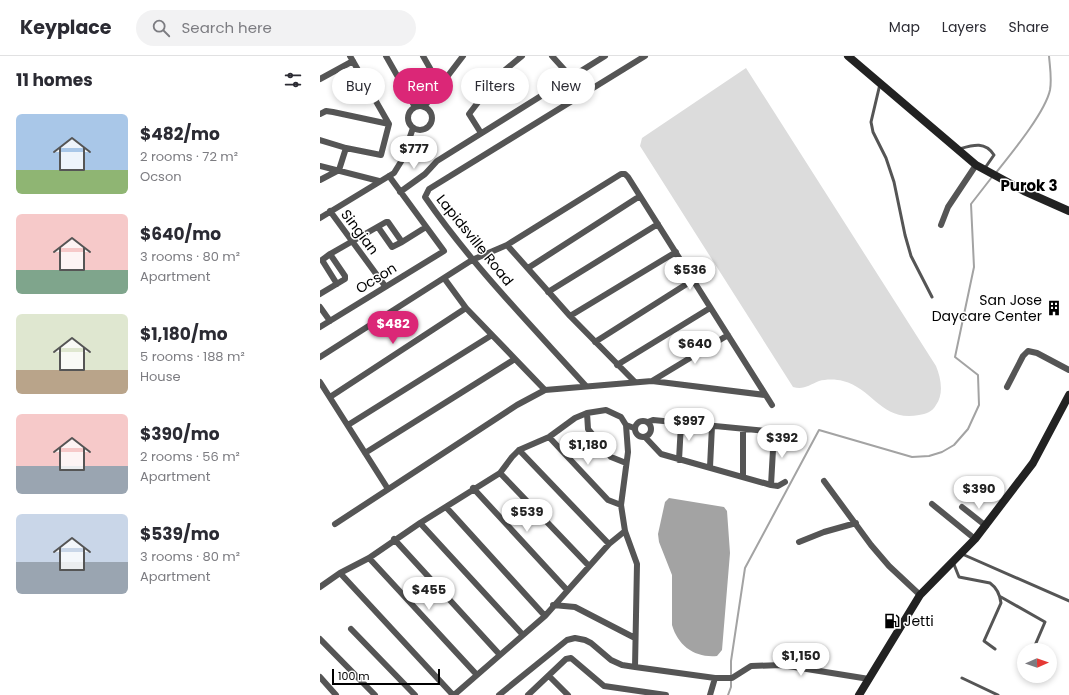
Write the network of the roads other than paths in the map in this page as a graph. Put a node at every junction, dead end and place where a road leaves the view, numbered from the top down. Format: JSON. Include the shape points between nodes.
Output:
{"nodes":[{"id":1,"x":386,"y":56,"type":"edge"},
{"id":2,"x":423,"y":56,"type":"edge"},
{"id":3,"x":462,"y":56,"type":"edge"},
{"id":4,"x":522,"y":56,"type":"edge"},
{"id":5,"x":552,"y":56,"type":"edge"},
{"id":6,"x":605,"y":56,"type":"edge"},
{"id":7,"x":645,"y":56,"type":"edge"},
{"id":8,"x":848,"y":56,"type":"edge"},
{"id":9,"x":352,"y":59,"type":"edge"},
{"id":10,"x":430,"y":68,"type":"edge"},
{"id":11,"x":452,"y":68,"type":"edge"},
{"id":12,"x":563,"y":68,"type":"edge"},
{"id":13,"x":586,"y":68,"type":"edge"},
{"id":14,"x":320,"y":79,"type":"edge"},
{"id":15,"x":880,"y":84,"type":"junction"},
{"id":16,"x":537,"y":98,"type":"edge"},
{"id":17,"x":424,"y":106,"type":"joint"},
{"id":18,"x":415,"y":107,"type":"junction"},
{"id":19,"x":320,"y":114,"type":"edge"},
{"id":20,"x":389,"y":124,"type":"junction"},
{"id":21,"x":413,"y":128,"type":"junction"},
{"id":22,"x":481,"y":133,"type":"junction"},
{"id":23,"x":320,"y":140,"type":"edge"},
{"id":24,"x":346,"y":148,"type":"junction"},
{"id":25,"x":958,"y":150,"type":"junction"},
{"id":26,"x":320,"y":166,"type":"edge"},
{"id":27,"x":983,"y":169,"type":"junction"},
{"id":28,"x":340,"y":170,"type":"junction"},
{"id":29,"x":389,"y":176,"type":"junction"},
{"id":30,"x":320,"y":180,"type":"edge"},
{"id":31,"x":380,"y":181,"type":"junction"},
{"id":32,"x":400,"y":192,"type":"junction"},
{"id":33,"x":640,"y":196,"type":"junction"},
{"id":34,"x":330,"y":211,"type":"junction"},
{"id":35,"x":1069,"y":211,"type":"edge"},
{"id":36,"x":320,"y":218,"type":"edge"},
{"id":37,"x":658,"y":224,"type":"junction"},
{"id":38,"x":941,"y":225,"type":"dead end"},
{"id":39,"x":378,"y":227,"type":"junction"},
{"id":40,"x":426,"y":227,"type":"junction"},
{"id":41,"x":353,"y":241,"type":"junction"},
{"id":42,"x":402,"y":242,"type":"junction"},
{"id":43,"x":507,"y":245,"type":"junction"},
{"id":44,"x":676,"y":252,"type":"junction"},
{"id":45,"x":330,"y":254,"type":"junction"},
{"id":46,"x":472,"y":260,"type":"junction"},
{"id":47,"x":528,"y":268,"type":"junction"},
{"id":48,"x":444,"y":278,"type":"junction"},
{"id":49,"x":693,"y":280,"type":"junction"},
{"id":50,"x":336,"y":284,"type":"junction"},
{"id":51,"x":385,"y":286,"type":"junction"},
{"id":52,"x":548,"y":292,"type":"junction"},
{"id":53,"x":320,"y":294,"type":"edge"},
{"id":54,"x":932,"y":297,"type":"dead end"},
{"id":55,"x":320,"y":307,"type":"edge"},
{"id":56,"x":466,"y":308,"type":"junction"},
{"id":57,"x":710,"y":308,"type":"junction"},
{"id":58,"x":570,"y":316,"type":"junction"},
{"id":59,"x":330,"y":321,"type":"junction"},
{"id":60,"x":320,"y":327,"type":"edge"},
{"id":61,"x":492,"y":335,"type":"junction"},
{"id":62,"x":728,"y":335,"type":"junction"},
{"id":63,"x":595,"y":342,"type":"junction"},
{"id":64,"x":320,"y":357,"type":"edge"},
{"id":65,"x":515,"y":359,"type":"junction"},
{"id":66,"x":617,"y":365,"type":"junction"},
{"id":67,"x":1069,"y":370,"type":"edge"},
{"id":68,"x":652,"y":381,"type":"junction"},
{"id":69,"x":320,"y":382,"type":"edge"},
{"id":70,"x":635,"y":382,"type":"junction"},
{"id":71,"x":586,"y":386,"type":"junction"},
{"id":72,"x":1007,"y":387,"type":"dead end"},
{"id":73,"x":545,"y":390,"type":"junction"},
{"id":74,"x":1069,"y":394,"type":"edge"},
{"id":75,"x":765,"y":395,"type":"junction"},
{"id":76,"x":330,"y":397,"type":"junction"},
{"id":77,"x":772,"y":405,"type":"dead end"},
{"id":78,"x":587,"y":413,"type":"junction"},
{"id":79,"x":648,"y":422,"type":"junction"},
{"id":80,"x":681,"y":424,"type":"junction"},
{"id":81,"x":348,"y":425,"type":"junction"},
{"id":82,"x":626,"y":425,"type":"junction"},
{"id":83,"x":712,"y":426,"type":"junction"},
{"id":84,"x":634,"y":428,"type":"junction"},
{"id":85,"x":743,"y":429,"type":"junction"},
{"id":86,"x":774,"y":432,"type":"junction"},
{"id":87,"x":799,"y":434,"type":"dead end"},
{"id":88,"x":549,"y":437,"type":"junction"},
{"id":89,"x":646,"y":437,"type":"junction"},
{"id":90,"x":519,"y":450,"type":"junction"},
{"id":91,"x":366,"y":453,"type":"junction"},
{"id":92,"x":679,"y":460,"type":"junction"},
{"id":93,"x":626,"y":463,"type":"junction"},
{"id":94,"x":710,"y":467,"type":"junction"},
{"id":95,"x":500,"y":473,"type":"junction"},
{"id":96,"x":743,"y":476,"type":"junction"},
{"id":97,"x":824,"y":481,"type":"dead end"},
{"id":98,"x":785,"y":482,"type":"dead end"},
{"id":99,"x":772,"y":485,"type":"junction"},
{"id":100,"x":473,"y":488,"type":"junction"},
{"id":101,"x":388,"y":489,"type":"junction"},
{"id":102,"x":932,"y":504,"type":"dead end"},
{"id":103,"x":621,"y":505,"type":"junction"},
{"id":104,"x":446,"y":507,"type":"junction"},
{"id":105,"x":962,"y":507,"type":"dead end"},
{"id":106,"x":420,"y":523,"type":"junction"},
{"id":107,"x":856,"y":523,"type":"junction"},
{"id":108,"x":335,"y":524,"type":"dead end"},
{"id":109,"x":986,"y":526,"type":"junction"},
{"id":110,"x":625,"y":531,"type":"junction"},
{"id":111,"x":394,"y":540,"type":"junction"},
{"id":112,"x":975,"y":540,"type":"junction"},
{"id":113,"x":799,"y":542,"type":"dead end"},
{"id":114,"x":609,"y":544,"type":"junction"},
{"id":115,"x":962,"y":554,"type":"junction"},
{"id":116,"x":368,"y":558,"type":"junction"},
{"id":117,"x":953,"y":562,"type":"junction"},
{"id":118,"x":589,"y":566,"type":"junction"},
{"id":119,"x":340,"y":573,"type":"junction"},
{"id":120,"x":320,"y":588,"type":"edge"},
{"id":121,"x":567,"y":590,"type":"junction"},
{"id":122,"x":920,"y":594,"type":"junction"},
{"id":123,"x":1000,"y":597,"type":"junction"},
{"id":124,"x":1069,"y":601,"type":"edge"},
{"id":125,"x":554,"y":606,"type":"junction"},
{"id":126,"x":545,"y":616,"type":"junction"},
{"id":127,"x":351,"y":629,"type":"dead end"},
{"id":128,"x":523,"y":635,"type":"junction"},
{"id":129,"x":635,"y":638,"type":"junction"},
{"id":130,"x":320,"y":639,"type":"edge"},
{"id":131,"x":1036,"y":643,"type":"edge"},
{"id":132,"x":995,"y":649,"type":"dead end"},
{"id":133,"x":500,"y":655,"type":"junction"},
{"id":134,"x":634,"y":667,"type":"junction"},
{"id":135,"x":477,"y":676,"type":"junction"},
{"id":136,"x":549,"y":676,"type":"junction"},
{"id":137,"x":320,"y":677,"type":"edge"},
{"id":138,"x":717,"y":678,"type":"junction"},
{"id":139,"x":962,"y":678,"type":"dead end"},
{"id":140,"x":869,"y":679,"type":"junction"},
{"id":141,"x":336,"y":695,"type":"edge"},
{"id":142,"x":374,"y":695,"type":"edge"},
{"id":143,"x":415,"y":695,"type":"edge"},
{"id":144,"x":453,"y":695,"type":"edge"},
{"id":145,"x":499,"y":695,"type":"edge"},
{"id":146,"x":529,"y":695,"type":"edge"},
{"id":147,"x":568,"y":695,"type":"edge"},
{"id":148,"x":666,"y":695,"type":"edge"},
{"id":149,"x":710,"y":695,"type":"edge"},
{"id":150,"x":859,"y":695,"type":"edge"},
{"id":151,"x":998,"y":695,"type":"edge"}],
"edges":[{"from":1,"to":18,"type":"street"},
{"from":2,"to":10,"type":"street"},
{"from":3,"to":11,"type":"street"},
{"from":4,"to":22,"type":"street","via":[[499,75],[469,114]]},
{"from":5,"to":12,"type":"street"},
{"from":6,"to":13,"type":"street"},
{"from":7,"to":46,"type":"street","name":"Lapidsville Road","via":[[429,189],[425,197]]},
{"from":8,"to":15,"type":"street"},
{"from":9,"to":14,"type":"street"},
{"from":9,"to":20,"type":"street"},
{"from":15,"to":25,"type":"street"},
{"from":15,"to":54,"type":"lane","via":[[871,122],[873,132],[894,182],[904,235],[911,256]]},
{"from":16,"to":22,"type":"street"},
{"from":17,"to":18,"type":"street"},
{"from":17,"to":21,"type":"street","via":[[431,114],[431,124],[423,130]]},
{"from":18,"to":21,"type":"street","via":[[408,116]]},
{"from":19,"to":20,"type":"street","via":[[326,111],[333,112]]},
{"from":20,"to":24,"type":"street","via":[[381,156]]},
{"from":21,"to":29,"type":"street","via":[[400,164]]},
{"from":22,"to":32,"type":"street","via":[[437,161],[425,174]]},
{"from":23,"to":24,"type":"street"},
{"from":24,"to":28,"type":"street"},
{"from":25,"to":27,"type":"street"},
{"from":25,"to":27,"type":"lane","via":[[975,144],[987,147],[994,155]]},
{"from":26,"to":28,"type":"street"},
{"from":27,"to":35,"type":"street"},
{"from":27,"to":38,"type":"street","via":[[948,207]]},
{"from":28,"to":30,"type":"street"},
{"from":28,"to":31,"type":"street"},
{"from":29,"to":31,"type":"street"},
{"from":29,"to":32,"type":"street"},
{"from":31,"to":34,"type":"street"},
{"from":32,"to":40,"type":"street"},
{"from":33,"to":37,"type":"street"},
{"from":33,"to":43,"type":"street","via":[[628,177],[620,174]]},
{"from":33,"to":47,"type":"street"},
{"from":34,"to":36,"type":"street"},
{"from":34,"to":41,"type":"street","name":"Singian"},
{"from":37,"to":44,"type":"street"},
{"from":37,"to":52,"type":"street"},
{"from":39,"to":41,"type":"street"},
{"from":39,"to":42,"type":"street","via":[[392,247]]},
{"from":39,"to":42,"type":"street","via":[[388,222]]},
{"from":40,"to":42,"type":"street"},
{"from":40,"to":51,"type":"street","name":"Ocson","via":[[444,251]]},
{"from":41,"to":45,"type":"street"},
{"from":41,"to":51,"type":"street","name":"Singian"},
{"from":43,"to":46,"type":"street"},
{"from":43,"to":47,"type":"street"},
{"from":44,"to":49,"type":"street"},
{"from":44,"to":58,"type":"street"},
{"from":45,"to":50,"type":"street","via":[[322,263]]},
{"from":45,"to":50,"type":"street","via":[[345,276],[345,279]]},
{"from":46,"to":48,"type":"street"},
{"from":46,"to":71,"type":"street","name":"Lapidsville Road"},
{"from":47,"to":52,"type":"street"},
{"from":48,"to":56,"type":"street"},
{"from":48,"to":64,"type":"street"},
{"from":49,"to":57,"type":"street"},
{"from":49,"to":63,"type":"street"},
{"from":50,"to":53,"type":"street"},
{"from":51,"to":59,"type":"street","name":"Ocson"},
{"from":52,"to":58,"type":"street"},
{"from":55,"to":59,"type":"street"},
{"from":56,"to":61,"type":"street"},
{"from":56,"to":76,"type":"street"},
{"from":57,"to":62,"type":"street"},
{"from":57,"to":66,"type":"street"},
{"from":58,"to":63,"type":"street"},
{"from":59,"to":60,"type":"street","name":"Ocson"},
{"from":61,"to":65,"type":"street"},
{"from":61,"to":81,"type":"street"},
{"from":62,"to":68,"type":"street"},
{"from":62,"to":75,"type":"street"},
{"from":63,"to":66,"type":"street"},
{"from":65,"to":73,"type":"street"},
{"from":65,"to":91,"type":"street"},
{"from":66,"to":70,"type":"street"},
{"from":67,"to":72,"type":"street","via":[[1028,351]]},
{"from":68,"to":70,"type":"street"},
{"from":68,"to":75,"type":"street"},
{"from":69,"to":76,"type":"street"},
{"from":70,"to":71,"type":"street"},
{"from":71,"to":73,"type":"street"},
{"from":73,"to":101,"type":"street","via":[[517,405]]},
{"from":74,"to":109,"type":"street","via":[[1039,455]]},
{"from":75,"to":77,"type":"street"},
{"from":76,"to":81,"type":"street"},
{"from":78,"to":82,"type":"street","via":[[606,410],[621,417]]},
{"from":78,"to":88,"type":"street","via":[[575,418]]},
{"from":78,"to":93,"type":"street","via":[[588,429],[611,457]]},
{"from":79,"to":80,"type":"street","via":[[653,420]]},
{"from":79,"to":84,"type":"street","via":[[642,420]]},
{"from":79,"to":89,"type":"street","via":[[651,427]]},
{"from":80,"to":83,"type":"street"},
{"from":80,"to":92,"type":"street"},
{"from":81,"to":91,"type":"street"},
{"from":82,"to":84,"type":"street"},
{"from":82,"to":93,"type":"street"},
{"from":83,"to":85,"type":"street"},
{"from":83,"to":94,"type":"street"},
{"from":84,"to":89,"type":"street","via":[[640,437]]},
{"from":85,"to":86,"type":"street"},
{"from":85,"to":96,"type":"street"},
{"from":86,"to":87,"type":"street"},
{"from":86,"to":99,"type":"street"},
{"from":88,"to":90,"type":"street"},
{"from":88,"to":103,"type":"street","via":[[608,500]]},
{"from":89,"to":92,"type":"street","via":[[661,454]]},
{"from":90,"to":95,"type":"street"},
{"from":90,"to":114,"type":"street"},
{"from":91,"to":101,"type":"street"},
{"from":92,"to":94,"type":"street"},
{"from":93,"to":103,"type":"street"},
{"from":94,"to":96,"type":"street"},
{"from":95,"to":100,"type":"street"},
{"from":95,"to":118,"type":"street"},
{"from":96,"to":99,"type":"street"},
{"from":97,"to":107,"type":"street"},
{"from":98,"to":99,"type":"street","via":[[778,486]]},
{"from":100,"to":104,"type":"street"},
{"from":100,"to":121,"type":"street"},
{"from":101,"to":108,"type":"street"},
{"from":102,"to":112,"type":"street"},
{"from":103,"to":110,"type":"street"},
{"from":104,"to":106,"type":"street"},
{"from":104,"to":126,"type":"street"},
{"from":105,"to":109,"type":"street"},
{"from":106,"to":111,"type":"street"},
{"from":106,"to":128,"type":"street"},
{"from":107,"to":113,"type":"street"},
{"from":107,"to":122,"type":"street","via":[[889,566]]},
{"from":109,"to":112,"type":"street"},
{"from":110,"to":114,"type":"street"},
{"from":110,"to":129,"type":"street","via":[[636,564]]},
{"from":111,"to":116,"type":"street"},
{"from":111,"to":133,"type":"street"},
{"from":112,"to":115,"type":"street"},
{"from":114,"to":118,"type":"street"},
{"from":115,"to":117,"type":"street"},
{"from":115,"to":124,"type":"lane"},
{"from":116,"to":119,"type":"street"},
{"from":116,"to":135,"type":"street"},
{"from":117,"to":122,"type":"street"},
{"from":117,"to":123,"type":"lane","via":[[958,577],[990,584]]},
{"from":118,"to":121,"type":"street"},
{"from":119,"to":120,"type":"street"},
{"from":119,"to":144,"type":"street"},
{"from":121,"to":125,"type":"street"},
{"from":122,"to":140,"type":"street"},
{"from":123,"to":131,"type":"lane","via":[[1045,622]]},
{"from":123,"to":132,"type":"lane","via":[[1002,603],[984,640]]},
{"from":125,"to":126,"type":"street"},
{"from":125,"to":129,"type":"street","via":[[575,608]]},
{"from":126,"to":128,"type":"street"},
{"from":127,"to":143,"type":"street"},
{"from":128,"to":133,"type":"street"},
{"from":129,"to":134,"type":"street"},
{"from":130,"to":142,"type":"street"},
{"from":133,"to":135,"type":"street"},
{"from":134,"to":138,"type":"street"},
{"from":134,"to":145,"type":"street","via":[[611,660],[585,640],[571,639],[556,647]]},
{"from":135,"to":144,"type":"street"},
{"from":136,"to":146,"type":"street"},
{"from":136,"to":147,"type":"street"},
{"from":136,"to":148,"type":"street","via":[[566,659],[571,658],[604,686]]},
{"from":137,"to":141,"type":"street"},
{"from":138,"to":140,"type":"street","via":[[732,678],[751,666],[782,665]]},
{"from":138,"to":149,"type":"street"},
{"from":139,"to":151,"type":"lane"},
{"from":140,"to":150,"type":"street"}]}
